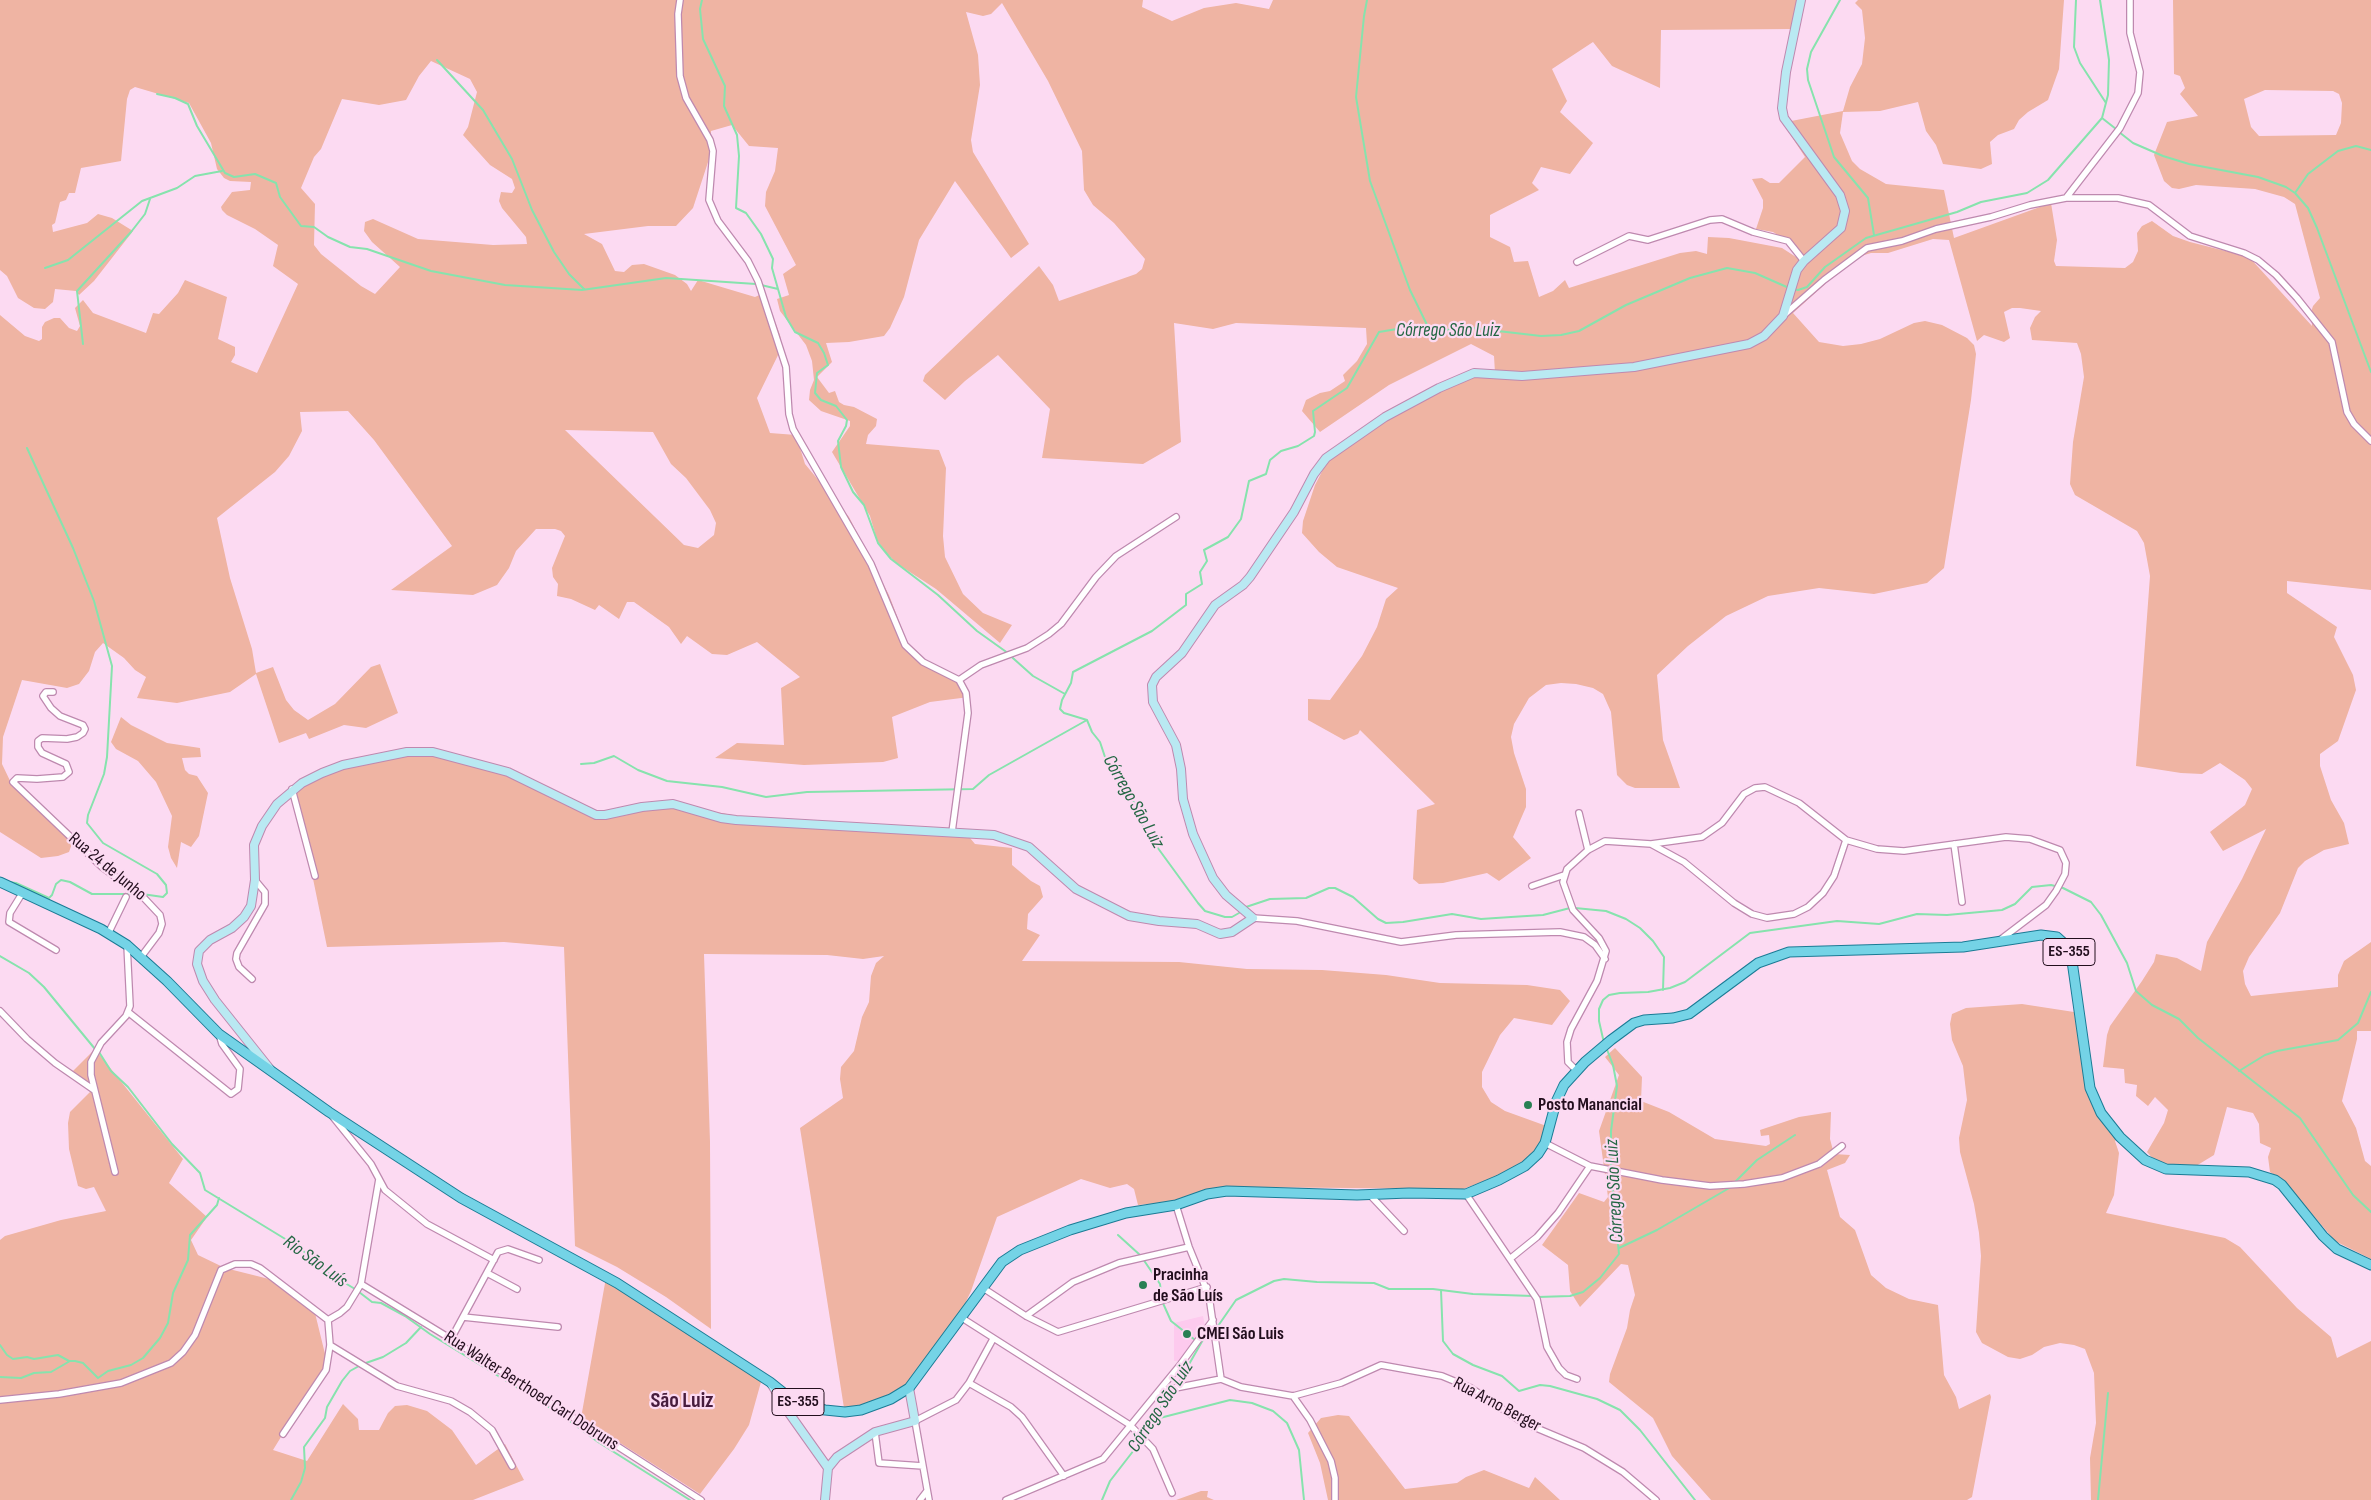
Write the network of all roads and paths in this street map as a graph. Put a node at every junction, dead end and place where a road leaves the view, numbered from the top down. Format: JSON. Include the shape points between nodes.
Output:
{"nodes":[{"id":1,"x":680,"y":0,"type":"edge"},
{"id":2,"x":1802,"y":0,"type":"edge"},
{"id":3,"x":2130,"y":0,"type":"edge"},
{"id":4,"x":2066,"y":198,"type":"junction"},
{"id":5,"x":1804,"y":261,"type":"junction"},
{"id":6,"x":1577,"y":262,"type":"dead end"},
{"id":7,"x":1783,"y":316,"type":"junction"},
{"id":8,"x":2371,"y":441,"type":"edge"},
{"id":9,"x":1176,"y":517,"type":"dead end"},
{"id":10,"x":959,"y":680,"type":"junction"},
{"id":11,"x":53,"y":692,"type":"dead end"},
{"id":12,"x":292,"y":790,"type":"junction"},
{"id":13,"x":1579,"y":813,"type":"dead end"},
{"id":14,"x":952,"y":832,"type":"junction"},
{"id":15,"x":1846,"y":840,"type":"junction"},
{"id":16,"x":1651,"y":844,"type":"junction"},
{"id":17,"x":1954,"y":844,"type":"junction"},
{"id":18,"x":1588,"y":850,"type":"junction"},
{"id":19,"x":1564,"y":875,"type":"junction"},
{"id":20,"x":315,"y":876,"type":"dead end"},
{"id":21,"x":255,"y":880,"type":"junction"},
{"id":22,"x":0,"y":882,"type":"edge"},
{"id":23,"x":1532,"y":886,"type":"dead end"},
{"id":24,"x":23,"y":892,"type":"junction"},
{"id":25,"x":126,"y":897,"type":"dead end"},
{"id":26,"x":1962,"y":902,"type":"dead end"},
{"id":27,"x":1253,"y":918,"type":"junction"},
{"id":28,"x":108,"y":934,"type":"junction"},
{"id":29,"x":2000,"y":940,"type":"junction"},
{"id":30,"x":127,"y":945,"type":"junction"},
{"id":31,"x":56,"y":950,"type":"dead end"},
{"id":32,"x":141,"y":957,"type":"junction"},
{"id":33,"x":1605,"y":959,"type":"junction"},
{"id":34,"x":252,"y":979,"type":"dead end"},
{"id":35,"x":0,"y":1011,"type":"edge"},
{"id":36,"x":128,"y":1012,"type":"junction"},
{"id":37,"x":219,"y":1034,"type":"junction"},
{"id":38,"x":1576,"y":1070,"type":"junction"},
{"id":39,"x":276,"y":1076,"type":"junction"},
{"id":40,"x":94,"y":1090,"type":"junction"},
{"id":41,"x":329,"y":1112,"type":"junction"},
{"id":42,"x":1545,"y":1143,"type":"junction"},
{"id":43,"x":1842,"y":1146,"type":"dead end"},
{"id":44,"x":1590,"y":1166,"type":"junction"},
{"id":45,"x":115,"y":1172,"type":"dead end"},
{"id":46,"x":379,"y":1179,"type":"junction"},
{"id":47,"x":1466,"y":1194,"type":"junction"},
{"id":48,"x":1370,"y":1195,"type":"junction"},
{"id":49,"x":1176,"y":1205,"type":"junction"},
{"id":50,"x":1404,"y":1231,"type":"dead end"},
{"id":51,"x":1189,"y":1247,"type":"junction"},
{"id":52,"x":1511,"y":1258,"type":"junction"},
{"id":53,"x":494,"y":1260,"type":"junction"},
{"id":54,"x":539,"y":1260,"type":"dead end"},
{"id":55,"x":2371,"y":1265,"type":"edge"},
{"id":56,"x":487,"y":1273,"type":"junction"},
{"id":57,"x":360,"y":1285,"type":"junction"},
{"id":58,"x":1206,"y":1287,"type":"junction"},
{"id":59,"x":517,"y":1288,"type":"dead end"},
{"id":60,"x":983,"y":1288,"type":"junction"},
{"id":61,"x":1026,"y":1316,"type":"junction"},
{"id":62,"x":463,"y":1317,"type":"junction"},
{"id":63,"x":962,"y":1318,"type":"junction"},
{"id":64,"x":328,"y":1320,"type":"junction"},
{"id":65,"x":1213,"y":1320,"type":"junction"},
{"id":66,"x":558,"y":1327,"type":"dead end"},
{"id":67,"x":452,"y":1339,"type":"junction"},
{"id":68,"x":993,"y":1339,"type":"junction"},
{"id":69,"x":330,"y":1345,"type":"junction"},
{"id":70,"x":1221,"y":1379,"type":"junction"},
{"id":71,"x":1577,"y":1379,"type":"dead end"},
{"id":72,"x":770,"y":1382,"type":"junction"},
{"id":73,"x":969,"y":1383,"type":"junction"},
{"id":74,"x":909,"y":1388,"type":"junction"},
{"id":75,"x":1160,"y":1391,"type":"junction"},
{"id":76,"x":1293,"y":1396,"type":"junction"},
{"id":77,"x":0,"y":1400,"type":"edge"},
{"id":78,"x":915,"y":1421,"type":"junction"},
{"id":79,"x":1130,"y":1425,"type":"junction"},
{"id":80,"x":875,"y":1432,"type":"junction"},
{"id":81,"x":283,"y":1434,"type":"dead end"},
{"id":82,"x":512,"y":1466,"type":"dead end"},
{"id":83,"x":922,"y":1466,"type":"junction"},
{"id":84,"x":828,"y":1468,"type":"junction"},
{"id":85,"x":1064,"y":1476,"type":"junction"},
{"id":86,"x":927,"y":1491,"type":"junction"},
{"id":87,"x":1172,"y":1493,"type":"dead end"},
{"id":88,"x":701,"y":1500,"type":"edge"},
{"id":89,"x":825,"y":1500,"type":"edge"},
{"id":90,"x":920,"y":1500,"type":"edge"},
{"id":91,"x":929,"y":1500,"type":"edge"},
{"id":92,"x":1006,"y":1500,"type":"edge"},
{"id":93,"x":1335,"y":1500,"type":"edge"},
{"id":94,"x":1656,"y":1500,"type":"edge"}],
"edges":[{"from":1,"to":10,"type":"street","via":[[680,76],[686,98],[713,151],[709,200],[718,221],[748,261],[758,281],[786,367],[793,429],[870,564],[906,645],[923,662]]},
{"from":2,"to":5,"type":"street","via":[[1786,72],[1784,118],[1840,195],[1845,211],[1841,228]]},
{"from":3,"to":4,"type":"street","via":[[2130,33],[2140,72],[2138,93],[2120,128]]},
{"from":4,"to":7,"type":"street","via":[[1868,248]]},
{"from":4,"to":8,"type":"street","via":[[2118,198],[2149,205],[2190,236],[2258,260],[2297,298],[2332,342],[2347,412]]},
{"from":5,"to":6,"type":"street","via":[[1788,241],[1753,232],[1722,219],[1648,240],[1629,236]]},
{"from":5,"to":7,"type":"street","via":[[1794,278]]},
{"from":7,"to":27,"type":"street","via":[[1764,336],[1749,344],[1634,367],[1522,376],[1474,373],[1385,417],[1326,458],[1250,578],[1211,610],[1182,653],[1156,677],[1152,685],[1153,702],[1180,758],[1182,799],[1193,834],[1213,878],[1226,895]]},
{"from":9,"to":10,"type":"street","via":[[1116,556],[1061,624],[1049,634],[1027,648],[981,665]]},
{"from":10,"to":14,"type":"street","via":[[966,693],[968,707]]},
{"from":11,"to":32,"type":"street","name":"Rua 24 de Junho","via":[[46,692],[43,696],[51,708],[60,716],[83,725],[84,733],[67,739],[42,738],[38,747],[42,753],[66,764],[69,772],[63,777],[17,778],[12,782],[102,867],[144,898],[160,915],[159,933]]},
{"from":12,"to":14,"type":"street","via":[[343,765],[421,751],[508,772],[605,816],[673,804],[736,820]]},
{"from":12,"to":20,"type":"street"},
{"from":12,"to":21,"type":"street","via":[[276,804],[259,832],[254,845]]},
{"from":13,"to":18,"type":"street"},
{"from":14,"to":27,"type":"street","via":[[994,835],[1029,847],[1076,889],[1129,916],[1197,924],[1225,934]]},
{"from":15,"to":16,"type":"street","via":[[1799,803],[1765,787],[1744,794],[1722,823],[1702,837]]},
{"from":15,"to":16,"type":"street","via":[[1834,876],[1808,907],[1794,914],[1767,918],[1752,914],[1734,903],[1684,862]]},
{"from":15,"to":17,"type":"street","via":[[1891,851]]},
{"from":16,"to":18,"type":"street","via":[[1605,841]]},
{"from":17,"to":26,"type":"street"},
{"from":17,"to":29,"type":"street","via":[[2006,838],[2030,839],[2060,850],[2066,863],[2064,874],[2046,904]]},
{"from":18,"to":19,"type":"street"},
{"from":19,"to":23,"type":"street"},
{"from":19,"to":33,"type":"street","via":[[1565,892],[1572,910],[1604,945]]},
{"from":21,"to":34,"type":"street","via":[[265,892],[265,904],[236,959],[239,967]]},
{"from":21,"to":39,"type":"street","via":[[251,906],[244,917],[202,946],[197,964],[200,976],[215,1000]]},
{"from":22,"to":24,"type":"main road","number":"ES-355"},
{"from":24,"to":28,"type":"main road","number":"ES-355"},
{"from":24,"to":31,"type":"street","via":[[10,913],[9,922]]},
{"from":25,"to":28,"type":"street"},
{"from":27,"to":33,"type":"street","via":[[1297,920],[1402,942],[1456,935],[1560,932],[1584,937]]},
{"from":28,"to":30,"type":"main road","number":"ES-355"},
{"from":29,"to":38,"type":"main road","number":"ES-355","via":[[1963,947],[1813,950],[1777,955],[1758,963],[1689,1014],[1634,1023]]},
{"from":29,"to":55,"type":"main road","number":"ES-355","via":[[2049,934],[2068,947],[2090,1088],[2101,1113],[2135,1152],[2154,1166],[2166,1169],[2249,1172],[2266,1176],[2282,1185],[2323,1236],[2337,1248]]},
{"from":30,"to":32,"type":"main road","number":"ES-355"},
{"from":30,"to":36,"type":"street"},
{"from":32,"to":37,"type":"main road","number":"ES-355"},
{"from":33,"to":38,"type":"street","via":[[1567,1042],[1568,1062]]},
{"from":35,"to":40,"type":"street","via":[[54,1063]]},
{"from":36,"to":37,"type":"street","via":[[226,1092],[234,1094],[239,1086],[240,1069],[222,1044]]},
{"from":36,"to":40,"type":"street","via":[[101,1043],[91,1062]]},
{"from":37,"to":39,"type":"main road","number":"ES-355"},
{"from":38,"to":42,"type":"main road","number":"ES-355","via":[[1556,1102]]},
{"from":39,"to":41,"type":"main road","number":"ES-355"},
{"from":40,"to":45,"type":"street"},
{"from":41,"to":46,"type":"street","via":[[372,1164]]},
{"from":41,"to":72,"type":"main road","number":"ES-355","via":[[469,1202],[617,1283]]},
{"from":42,"to":44,"type":"street"},
{"from":42,"to":47,"type":"main road","number":"ES-355","via":[[1525,1166]]},
{"from":43,"to":44,"type":"street","via":[[1820,1164],[1804,1171],[1744,1184],[1662,1180]]},
{"from":44,"to":52,"type":"street","via":[[1558,1213]]},
{"from":46,"to":53,"type":"street","via":[[385,1190],[426,1224]]},
{"from":46,"to":57,"type":"street"},
{"from":47,"to":48,"type":"main road","number":"ES-355"},
{"from":47,"to":52,"type":"street"},
{"from":48,"to":49,"type":"main road","number":"ES-355","via":[[1227,1191]]},
{"from":48,"to":50,"type":"street"},
{"from":49,"to":51,"type":"street"},
{"from":49,"to":60,"type":"main road","number":"ES-355","via":[[1126,1213],[1020,1250],[1002,1262]]},
{"from":51,"to":58,"type":"street"},
{"from":51,"to":61,"type":"street","via":[[1119,1263],[1073,1282]]},
{"from":52,"to":71,"type":"street","via":[[1537,1299],[1552,1356],[1562,1373]]},
{"from":53,"to":54,"type":"street","via":[[498,1252],[505,1249]]},
{"from":53,"to":56,"type":"street"},
{"from":56,"to":59,"type":"street"},
{"from":56,"to":62,"type":"street"},
{"from":57,"to":64,"type":"street","via":[[347,1307]]},
{"from":57,"to":67,"type":"street","name":"Rua Walter Berthoed Carl Dobruns"},
{"from":58,"to":61,"type":"street","via":[[1062,1332]]},
{"from":58,"to":65,"type":"street"},
{"from":60,"to":61,"type":"street"},
{"from":60,"to":63,"type":"main road","number":"ES-355"},
{"from":62,"to":66,"type":"street"},
{"from":62,"to":67,"type":"street"},
{"from":63,"to":68,"type":"street"},
{"from":63,"to":74,"type":"main road","number":"ES-355"},
{"from":64,"to":69,"type":"street"},
{"from":64,"to":77,"type":"street","via":[[260,1268],[241,1264],[221,1270],[195,1335],[171,1363],[122,1383]]},
{"from":65,"to":70,"type":"street"},
{"from":65,"to":75,"type":"street"},
{"from":67,"to":88,"type":"street","name":"Rua Walter Berthoed Carl Dobruns"},
{"from":68,"to":73,"type":"street"},
{"from":68,"to":79,"type":"street"},
{"from":69,"to":81,"type":"street","via":[[326,1370]]},
{"from":69,"to":82,"type":"street","via":[[397,1386],[451,1401],[470,1412],[492,1430]]},
{"from":70,"to":75,"type":"street"},
{"from":70,"to":76,"type":"street","name":"Rua Arno Berger","via":[[1241,1387]]},
{"from":72,"to":74,"type":"main road","number":"ES-355","via":[[804,1406],[845,1412],[862,1410]]},
{"from":72,"to":84,"type":"street"},
{"from":73,"to":78,"type":"street","via":[[956,1400]]},
{"from":73,"to":85,"type":"street","via":[[1022,1417]]},
{"from":74,"to":78,"type":"street"},
{"from":75,"to":79,"type":"street"},
{"from":76,"to":93,"type":"street","via":[[1310,1420],[1331,1461]]},
{"from":76,"to":94,"type":"street","name":"Rua Arno Berger","via":[[1341,1383],[1381,1365],[1423,1371],[1470,1388],[1522,1422],[1584,1448],[1623,1472]]},
{"from":78,"to":80,"type":"street"},
{"from":78,"to":83,"type":"street"},
{"from":79,"to":85,"type":"street","via":[[1103,1459]]},
{"from":79,"to":87,"type":"street","via":[[1148,1441]]},
{"from":80,"to":83,"type":"street","via":[[879,1463]]},
{"from":80,"to":84,"type":"street","via":[[837,1457]]},
{"from":83,"to":86,"type":"street"},
{"from":84,"to":89,"type":"street"},
{"from":85,"to":92,"type":"street"},
{"from":86,"to":90,"type":"street"},
{"from":86,"to":91,"type":"street"}]}
